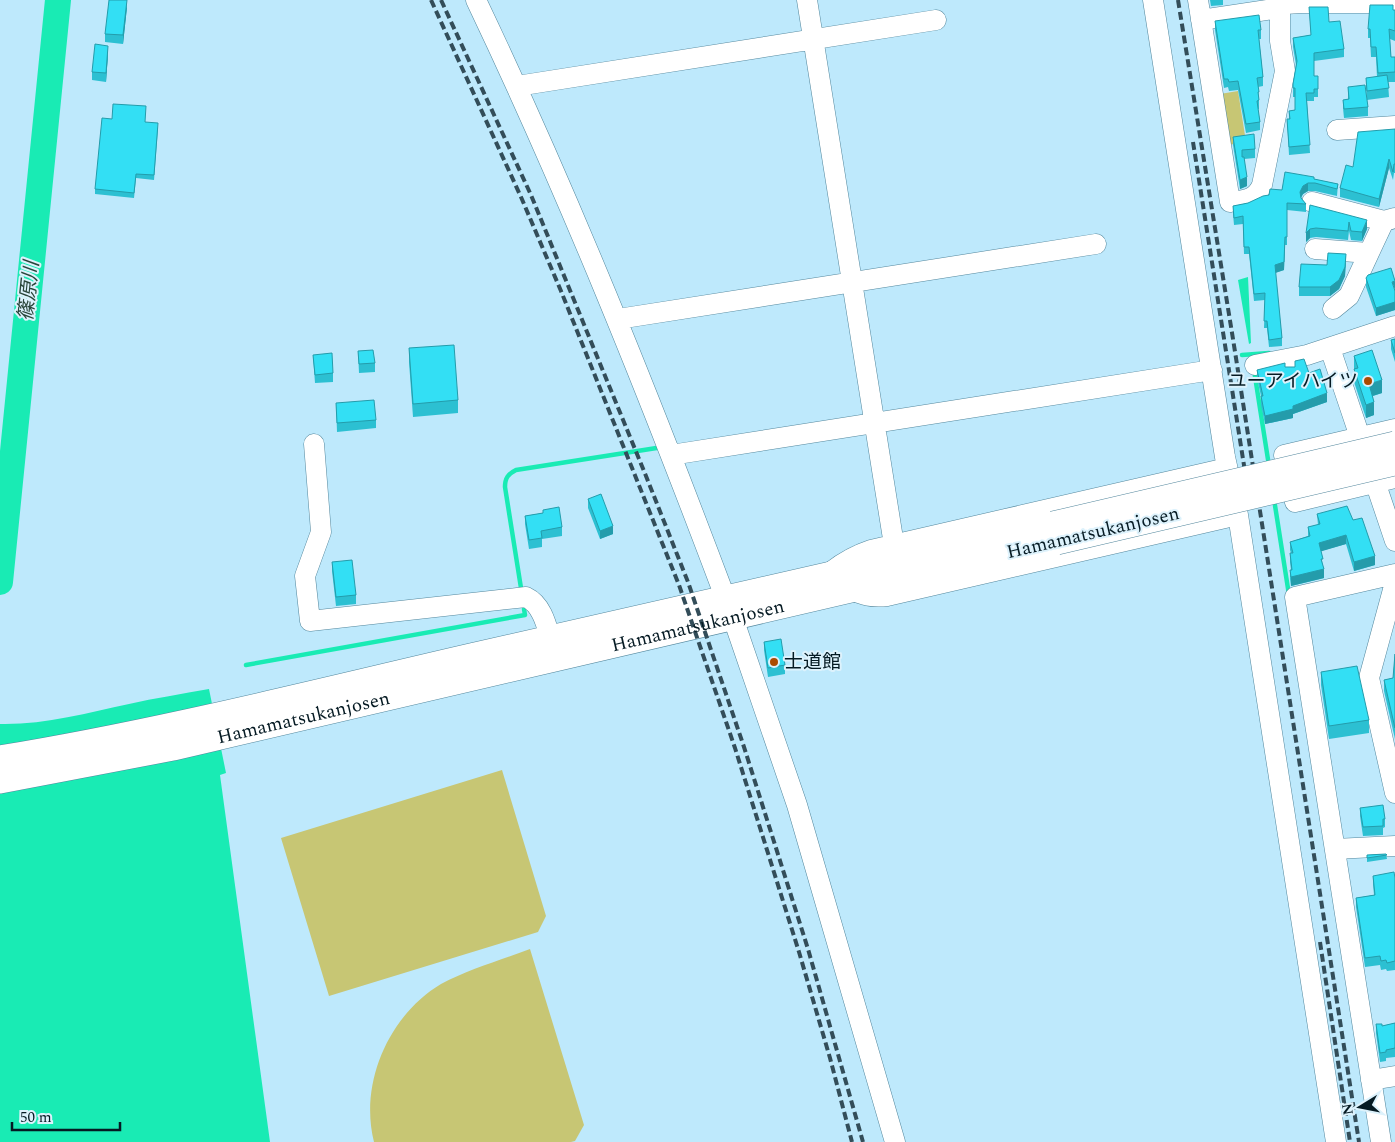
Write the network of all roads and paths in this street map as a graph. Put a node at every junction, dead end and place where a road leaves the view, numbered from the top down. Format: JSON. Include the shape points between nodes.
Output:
{"nodes":[{"id":1,"x":476,"y":0,"type":"edge"},
{"id":2,"x":807,"y":0,"type":"edge"},
{"id":3,"x":1153,"y":0,"type":"edge"},
{"id":4,"x":1198,"y":0,"type":"edge"},
{"id":5,"x":1301,"y":2,"type":"edge"},
{"id":6,"x":1395,"y":3,"type":"edge"},
{"id":7,"x":1280,"y":8,"type":"junction"},
{"id":8,"x":936,"y":20,"type":"dead end"},
{"id":9,"x":1202,"y":20,"type":"junction"},
{"id":10,"x":813,"y":40,"type":"junction"},
{"id":11,"x":517,"y":86,"type":"junction"},
{"id":12,"x":1395,"y":126,"type":"edge"},
{"id":13,"x":1337,"y":130,"type":"dead end"},
{"id":14,"x":1312,"y":202,"type":"dead end"},
{"id":15,"x":1392,"y":217,"type":"edge"},
{"id":16,"x":1096,"y":244,"type":"dead end"},
{"id":17,"x":1315,"y":249,"type":"dead end"},
{"id":18,"x":1369,"y":253,"type":"junction"},
{"id":19,"x":851,"y":282,"type":"junction"},
{"id":20,"x":1333,"y":310,"type":"dead end"},
{"id":21,"x":618,"y":319,"type":"junction"},
{"id":22,"x":1395,"y":326,"type":"edge"},
{"id":23,"x":1330,"y":348,"type":"junction"},
{"id":24,"x":1256,"y":365,"type":"dead end"},
{"id":25,"x":1212,"y":370,"type":"junction"},
{"id":26,"x":872,"y":417,"type":"junction"},
{"id":27,"x":1395,"y":429,"type":"edge"},
{"id":28,"x":1360,"y":437,"type":"junction"},
{"id":29,"x":314,"y":444,"type":"dead end"},
{"id":30,"x":1395,"y":444,"type":"edge"},
{"id":31,"x":669,"y":449,"type":"junction"},
{"id":32,"x":1395,"y":463,"type":"edge"},
{"id":33,"x":1227,"y":468,"type":"junction"},
{"id":34,"x":1385,"y":481,"type":"edge"},
{"id":35,"x":1238,"y":515,"type":"junction"},
{"id":36,"x":1055,"y":533,"type":"junction"},
{"id":37,"x":1395,"y":541,"type":"edge"},
{"id":38,"x":894,"y":545,"type":"junction"},
{"id":39,"x":1393,"y":574,"type":"edge"},
{"id":40,"x":828,"y":575,"type":"junction"},
{"id":41,"x":848,"y":590,"type":"junction"},
{"id":42,"x":729,"y":607,"type":"junction"},
{"id":43,"x":564,"y":642,"type":"junction"},
{"id":44,"x":232,"y":723,"type":"junction"},
{"id":45,"x":0,"y":758,"type":"edge"},
{"id":46,"x":0,"y":781,"type":"edge"},
{"id":47,"x":1395,"y":793,"type":"edge"},
{"id":48,"x":1395,"y":846,"type":"edge"},
{"id":49,"x":1335,"y":849,"type":"junction"},
{"id":50,"x":1395,"y":1076,"type":"edge"},
{"id":51,"x":1371,"y":1080,"type":"junction"},
{"id":52,"x":895,"y":1142,"type":"edge"},
{"id":53,"x":1336,"y":1142,"type":"edge"},
{"id":54,"x":1381,"y":1142,"type":"edge"}],
"edges":[{"from":1,"to":11,"type":"street"},
{"from":2,"to":10,"type":"street"},
{"from":3,"to":25,"type":"street"},
{"from":4,"to":9,"type":"street"},
{"from":5,"to":6,"type":"street"},
{"from":5,"to":7,"type":"street"},
{"from":7,"to":9,"type":"street"},
{"from":7,"to":9,"type":"street","via":[[1280,41],[1285,71],[1262,185],[1254,197],[1230,202]]},
{"from":8,"to":10,"type":"street"},
{"from":10,"to":11,"type":"street"},
{"from":10,"to":19,"type":"street"},
{"from":11,"to":21,"type":"street"},
{"from":12,"to":13,"type":"street"},
{"from":14,"to":15,"type":"street"},
{"from":15,"to":18,"type":"street"},
{"from":16,"to":19,"type":"street"},
{"from":17,"to":18,"type":"street"},
{"from":18,"to":20,"type":"street","via":[[1349,296]]},
{"from":19,"to":21,"type":"street"},
{"from":19,"to":26,"type":"street"},
{"from":21,"to":31,"type":"street"},
{"from":22,"to":23,"type":"street"},
{"from":23,"to":24,"type":"street"},
{"from":23,"to":28,"type":"street"},
{"from":25,"to":26,"type":"street"},
{"from":25,"to":33,"type":"street"},
{"from":26,"to":31,"type":"street"},
{"from":26,"to":38,"type":"street"},
{"from":27,"to":28,"type":"street"},
{"from":28,"to":34,"type":"street"},
{"from":28,"to":34,"type":"street","via":[[1284,455],[1295,502]]},
{"from":29,"to":43,"type":"street","via":[[321,532],[305,576],[310,621],[526,596],[532,599]]},
{"from":30,"to":36,"type":"main road","name":"Hamamatsukanjosen","bridge":true},
{"from":31,"to":42,"type":"street"},
{"from":32,"to":36,"type":"main road","name":"Hamamatsukanjosen","bridge":true},
{"from":33,"to":35,"type":"street"},
{"from":33,"to":38,"type":"street"},
{"from":34,"to":37,"type":"street"},
{"from":35,"to":41,"type":"street","via":[[887,596],[866,596]]},
{"from":35,"to":53,"type":"street"},
{"from":36,"to":40,"type":"main road","name":"Hamamatsukanjosen"},
{"from":36,"to":41,"type":"main road","name":"Hamamatsukanjosen"},
{"from":38,"to":40,"type":"street","via":[[856,554]]},
{"from":39,"to":47,"type":"street","via":[[1394,586],[1369,678]]},
{"from":39,"to":49,"type":"street","via":[[1295,597]]},
{"from":40,"to":42,"type":"main road","name":"Hamamatsukanjosen"},
{"from":41,"to":42,"type":"main road","name":"Hamamatsukanjosen"},
{"from":42,"to":43,"type":"main road","name":"Hamamatsukanjosen"},
{"from":42,"to":52,"type":"street","via":[[797,805]]},
{"from":43,"to":44,"type":"main road","name":"Hamamatsukanjosen"},
{"from":44,"to":45,"type":"main road","name":"Hamamatsukanjosen","via":[[115,737]]},
{"from":44,"to":46,"type":"main road","name":"Hamamatsukanjosen","via":[[119,759]]},
{"from":48,"to":49,"type":"street"},
{"from":49,"to":51,"type":"street"},
{"from":50,"to":51,"type":"street"},
{"from":51,"to":54,"type":"street"}]}
